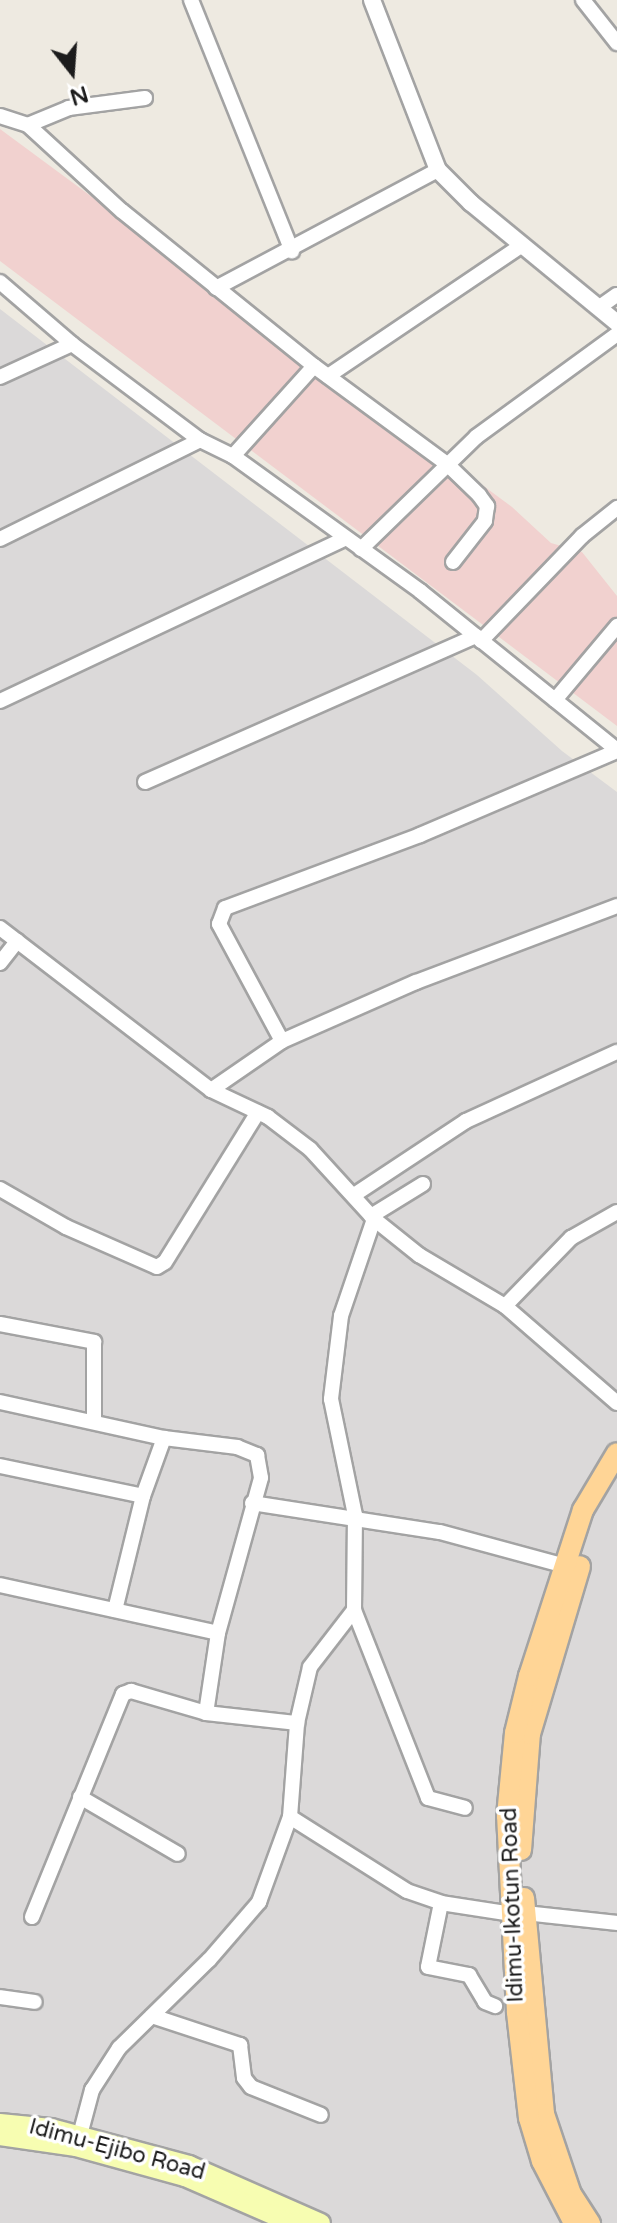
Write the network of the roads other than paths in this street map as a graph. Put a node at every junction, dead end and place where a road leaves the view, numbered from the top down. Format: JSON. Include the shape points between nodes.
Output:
{"nodes":[{"id":1,"x":191,"y":0,"type":"edge"},
{"id":2,"x":372,"y":0,"type":"edge"},
{"id":3,"x":583,"y":0,"type":"edge"},
{"id":4,"x":617,"y":43,"type":"edge"},
{"id":5,"x":145,"y":98,"type":"dead end"},
{"id":6,"x":0,"y":116,"type":"edge"},
{"id":7,"x":28,"y":125,"type":"junction"},
{"id":8,"x":438,"y":170,"type":"junction"},
{"id":9,"x":522,"y":245,"type":"junction"},
{"id":10,"x":292,"y":251,"type":"junction"},
{"id":11,"x":0,"y":282,"type":"edge"},
{"id":12,"x":216,"y":288,"type":"junction"},
{"id":13,"x":617,"y":295,"type":"edge"},
{"id":14,"x":601,"y":306,"type":"junction"},
{"id":15,"x":617,"y":323,"type":"edge"},
{"id":16,"x":617,"y":334,"type":"edge"},
{"id":17,"x":72,"y":344,"type":"junction"},
{"id":18,"x":314,"y":366,"type":"junction"},
{"id":19,"x":328,"y":376,"type":"junction"},
{"id":20,"x":0,"y":377,"type":"edge"},
{"id":21,"x":200,"y":440,"type":"junction"},
{"id":22,"x":233,"y":456,"type":"junction"},
{"id":23,"x":447,"y":464,"type":"junction"},
{"id":24,"x":617,"y":508,"type":"edge"},
{"id":25,"x":0,"y":539,"type":"edge"},
{"id":26,"x":344,"y":539,"type":"junction"},
{"id":27,"x":361,"y":549,"type":"junction"},
{"id":28,"x":453,"y":562,"type":"dead end"},
{"id":29,"x":617,"y":626,"type":"edge"},
{"id":30,"x":479,"y":639,"type":"junction"},
{"id":31,"x":555,"y":700,"type":"junction"},
{"id":32,"x":0,"y":701,"type":"edge"},
{"id":33,"x":617,"y":751,"type":"edge"},
{"id":34,"x":145,"y":782,"type":"dead end"},
{"id":35,"x":617,"y":906,"type":"edge"},
{"id":36,"x":0,"y":928,"type":"edge"},
{"id":37,"x":17,"y":941,"type":"junction"},
{"id":38,"x":0,"y":963,"type":"edge"},
{"id":39,"x":282,"y":1041,"type":"junction"},
{"id":40,"x":617,"y":1052,"type":"edge"},
{"id":41,"x":211,"y":1090,"type":"junction"},
{"id":42,"x":258,"y":1112,"type":"junction"},
{"id":43,"x":423,"y":1184,"type":"dead end"},
{"id":44,"x":0,"y":1189,"type":"edge"},
{"id":45,"x":354,"y":1195,"type":"junction"},
{"id":46,"x":617,"y":1212,"type":"edge"},
{"id":47,"x":372,"y":1218,"type":"junction"},
{"id":48,"x":505,"y":1306,"type":"junction"},
{"id":49,"x":0,"y":1324,"type":"edge"},
{"id":50,"x":0,"y":1402,"type":"edge"},
{"id":51,"x":617,"y":1403,"type":"edge"},
{"id":52,"x":94,"y":1420,"type":"junction"},
{"id":53,"x":164,"y":1438,"type":"junction"},
{"id":54,"x":617,"y":1453,"type":"edge"},
{"id":55,"x":0,"y":1466,"type":"edge"},
{"id":56,"x":617,"y":1475,"type":"edge"},
{"id":57,"x":143,"y":1496,"type":"junction"},
{"id":58,"x":252,"y":1503,"type":"junction"},
{"id":59,"x":355,"y":1515,"type":"junction"},
{"id":60,"x":565,"y":1566,"type":"junction"},
{"id":61,"x":1,"y":1587,"type":"edge"},
{"id":62,"x":115,"y":1610,"type":"junction"},
{"id":63,"x":354,"y":1610,"type":"junction"},
{"id":64,"x":218,"y":1633,"type":"junction"},
{"id":65,"x":206,"y":1713,"type":"junction"},
{"id":66,"x":297,"y":1723,"type":"junction"},
{"id":67,"x":80,"y":1797,"type":"junction"},
{"id":68,"x":465,"y":1808,"type":"dead end"},
{"id":69,"x":290,"y":1817,"type":"junction"},
{"id":70,"x":178,"y":1854,"type":"dead end"},
{"id":71,"x":441,"y":1903,"type":"junction"},
{"id":72,"x":518,"y":1914,"type":"junction"},
{"id":73,"x":32,"y":1917,"type":"dead end"},
{"id":74,"x":617,"y":1923,"type":"edge"},
{"id":75,"x":0,"y":1997,"type":"edge"},
{"id":76,"x":35,"y":2002,"type":"dead end"},
{"id":77,"x":495,"y":2006,"type":"dead end"},
{"id":78,"x":152,"y":2016,"type":"junction"},
{"id":79,"x":321,"y":2115,"type":"dead end"},
{"id":80,"x":0,"y":2123,"type":"edge"},
{"id":81,"x":80,"y":2135,"type":"junction"},
{"id":82,"x":0,"y":2136,"type":"edge"},
{"id":83,"x":291,"y":2223,"type":"edge"},
{"id":84,"x":321,"y":2223,"type":"edge"},
{"id":85,"x":574,"y":2223,"type":"edge"},
{"id":86,"x":590,"y":2223,"type":"edge"}],
"edges":[{"from":1,"to":10,"type":"street"},
{"from":2,"to":8,"type":"street"},
{"from":3,"to":4,"type":"street"},
{"from":5,"to":7,"type":"street","via":[[69,108]]},
{"from":6,"to":7,"type":"street"},
{"from":7,"to":12,"type":"street"},
{"from":8,"to":9,"type":"street"},
{"from":8,"to":10,"type":"street"},
{"from":9,"to":14,"type":"street"},
{"from":9,"to":19,"type":"street"},
{"from":10,"to":12,"type":"street"},
{"from":11,"to":17,"type":"street"},
{"from":12,"to":18,"type":"street"},
{"from":13,"to":14,"type":"street"},
{"from":14,"to":15,"type":"street"},
{"from":16,"to":23,"type":"street"},
{"from":17,"to":20,"type":"street"},
{"from":17,"to":21,"type":"street"},
{"from":18,"to":19,"type":"street"},
{"from":18,"to":22,"type":"street"},
{"from":19,"to":23,"type":"street"},
{"from":21,"to":22,"type":"street"},
{"from":21,"to":25,"type":"street"},
{"from":22,"to":26,"type":"street"},
{"from":23,"to":27,"type":"street"},
{"from":23,"to":28,"type":"street","via":[[487,506],[485,521]]},
{"from":24,"to":30,"type":"street"},
{"from":26,"to":27,"type":"street"},
{"from":26,"to":32,"type":"street"},
{"from":27,"to":30,"type":"street"},
{"from":29,"to":31,"type":"street"},
{"from":30,"to":31,"type":"street"},
{"from":30,"to":34,"type":"street"},
{"from":31,"to":33,"type":"street"},
{"from":33,"to":39,"type":"street","via":[[434,829],[225,908],[219,924]]},
{"from":35,"to":39,"type":"street","via":[[416,982]]},
{"from":36,"to":37,"type":"street"},
{"from":37,"to":38,"type":"street"},
{"from":37,"to":41,"type":"street"},
{"from":39,"to":41,"type":"street"},
{"from":40,"to":45,"type":"street","via":[[466,1121]]},
{"from":41,"to":42,"type":"street"},
{"from":42,"to":44,"type":"street","via":[[157,1267],[66,1227]]},
{"from":42,"to":45,"type":"street","via":[[310,1149]]},
{"from":43,"to":47,"type":"street"},
{"from":45,"to":47,"type":"street"},
{"from":46,"to":48,"type":"street","via":[[571,1238]]},
{"from":47,"to":48,"type":"street","via":[[419,1255]]},
{"from":47,"to":59,"type":"street","via":[[341,1316],[331,1399]]},
{"from":48,"to":51,"type":"street"},
{"from":49,"to":52,"type":"street","via":[[94,1342]]},
{"from":50,"to":52,"type":"street"},
{"from":52,"to":53,"type":"street"},
{"from":53,"to":57,"type":"street"},
{"from":53,"to":58,"type":"street","via":[[237,1447],[257,1455],[261,1478]]},
{"from":54,"to":60,"type":"main road","name":"Idimu-Ikotun Road","via":[[583,1510]]},
{"from":55,"to":57,"type":"street"},
{"from":56,"to":72,"type":"main road","name":"Idimu-Ikotun Road","via":[[596,1515],[530,1734]]},
{"from":57,"to":62,"type":"street"},
{"from":58,"to":59,"type":"street"},
{"from":58,"to":64,"type":"street"},
{"from":59,"to":60,"type":"street"},
{"from":59,"to":63,"type":"street"},
{"from":60,"to":72,"type":"main road","name":"Idimu-Ikotun Road","via":[[515,1733],[507,1816]]},
{"from":61,"to":62,"type":"street"},
{"from":62,"to":64,"type":"street"},
{"from":63,"to":66,"type":"street","via":[[310,1667]]},
{"from":63,"to":68,"type":"street","via":[[428,1798]]},
{"from":64,"to":65,"type":"street"},
{"from":65,"to":66,"type":"street"},
{"from":65,"to":67,"type":"street","via":[[131,1691],[123,1694]]},
{"from":66,"to":69,"type":"street"},
{"from":67,"to":70,"type":"street"},
{"from":67,"to":73,"type":"street"},
{"from":69,"to":71,"type":"street","via":[[407,1891]]},
{"from":69,"to":78,"type":"street","via":[[259,1902]]},
{"from":71,"to":72,"type":"street"},
{"from":71,"to":77,"type":"street","via":[[428,1967],[469,1975],[485,2002]]},
{"from":72,"to":74,"type":"street"},
{"from":72,"to":85,"type":"main road","name":"Idimu-Ikotun Road","via":[[529,2118],[542,2161]]},
{"from":72,"to":86,"type":"main road","name":"Idimu-Ikotun Road","via":[[544,2114],[571,2194]]},
{"from":75,"to":76,"type":"street"},
{"from":78,"to":79,"type":"street","via":[[240,2045],[244,2078],[251,2087]]},
{"from":78,"to":81,"type":"street","via":[[119,2048],[92,2090]]},
{"from":80,"to":81,"type":"main road","name":"Idimu-Ejibo Road"},
{"from":81,"to":84,"type":"main road","name":"Idimu-Ejibo Road","via":[[189,2165]]},
{"from":82,"to":83,"type":"main road","name":"Idimu-Ejibo Road","via":[[76,2147],[185,2177]]}]}
